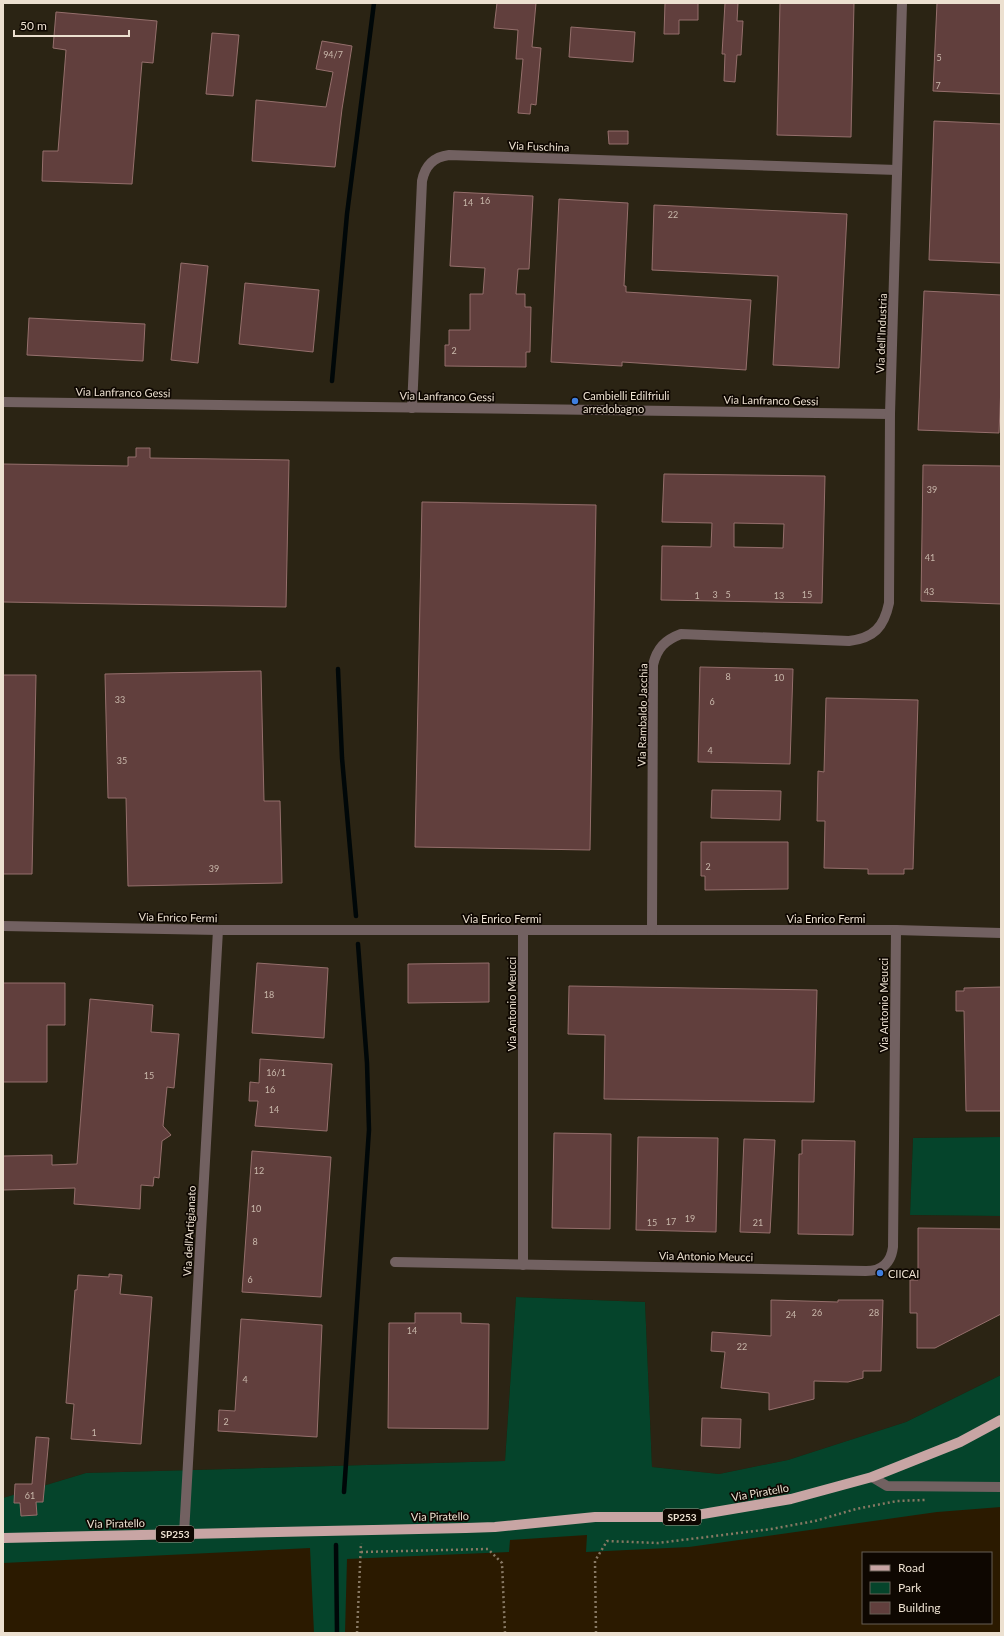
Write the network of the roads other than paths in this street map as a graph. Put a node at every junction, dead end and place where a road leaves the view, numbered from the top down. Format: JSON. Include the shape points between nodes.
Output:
{"nodes":[{"id":1,"x":902,"y":3,"type":"edge"},
{"id":2,"x":897,"y":170,"type":"junction"},
{"id":3,"x":3,"y":402,"type":"edge"},
{"id":4,"x":412,"y":408,"type":"junction"},
{"id":5,"x":890,"y":414,"type":"junction"},
{"id":6,"x":849,"y":641,"type":"joint"},
{"id":7,"x":3,"y":926,"type":"edge"},
{"id":8,"x":218,"y":930,"type":"junction"},
{"id":9,"x":523,"y":930,"type":"junction"},
{"id":10,"x":652,"y":930,"type":"junction"},
{"id":11,"x":896,"y":930,"type":"junction"},
{"id":12,"x":1001,"y":933,"type":"edge"},
{"id":13,"x":396,"y":1262,"type":"dead end"},
{"id":14,"x":523,"y":1265,"type":"junction"},
{"id":15,"x":1001,"y":1420,"type":"edge"},
{"id":16,"x":872,"y":1477,"type":"junction"},
{"id":17,"x":1001,"y":1487,"type":"edge"},
{"id":18,"x":184,"y":1534,"type":"junction"},
{"id":19,"x":3,"y":1538,"type":"edge"}],
"edges":[{"from":1,"to":2,"type":"street","name":"Via dell'Industria"},
{"from":2,"to":4,"type":"street","name":"Via Fuschina","via":[[441,156],[427,166],[422,181]]},
{"from":2,"to":5,"type":"street","name":"Via dell'Industria"},
{"from":3,"to":4,"type":"street","name":"Via Lanfranco Gessi"},
{"from":4,"to":5,"type":"street","name":"Via Lanfranco Gessi"},
{"from":5,"to":6,"type":"street","name":"Via dell'Industria","via":[[887,615],[881,626],[872,634],[861,640]]},
{"from":6,"to":10,"type":"street","name":"Via Rambaldo Jacchia","via":[[681,634],[662,644],[653,665]]},
{"from":7,"to":8,"type":"street","name":"Via Enrico Fermi"},
{"from":8,"to":9,"type":"street","name":"Via Enrico Fermi"},
{"from":8,"to":18,"type":"street","name":"Via dell'Artigianato"},
{"from":9,"to":10,"type":"street","name":"Via Enrico Fermi"},
{"from":9,"to":14,"type":"street","name":"Via Antonio Meucci"},
{"from":10,"to":11,"type":"street","name":"Via Enrico Fermi"},
{"from":11,"to":12,"type":"street","name":"Via Enrico Fermi"},
{"from":11,"to":14,"type":"street","name":"Via Antonio Meucci","via":[[893,1248],[892,1256],[885,1266],[874,1271],[866,1271]]},
{"from":13,"to":14,"type":"street"},
{"from":15,"to":16,"type":"main road","name":"Via Piratello","number":"SP253","via":[[960,1442]]},
{"from":16,"to":17,"type":"street","via":[[887,1486]]},
{"from":16,"to":18,"type":"main road","name":"Via Piratello","number":"SP253","via":[[791,1499],[685,1517],[595,1517],[495,1526]]},
{"from":18,"to":19,"type":"main road","name":"Via Piratello","number":"SP253"}]}
